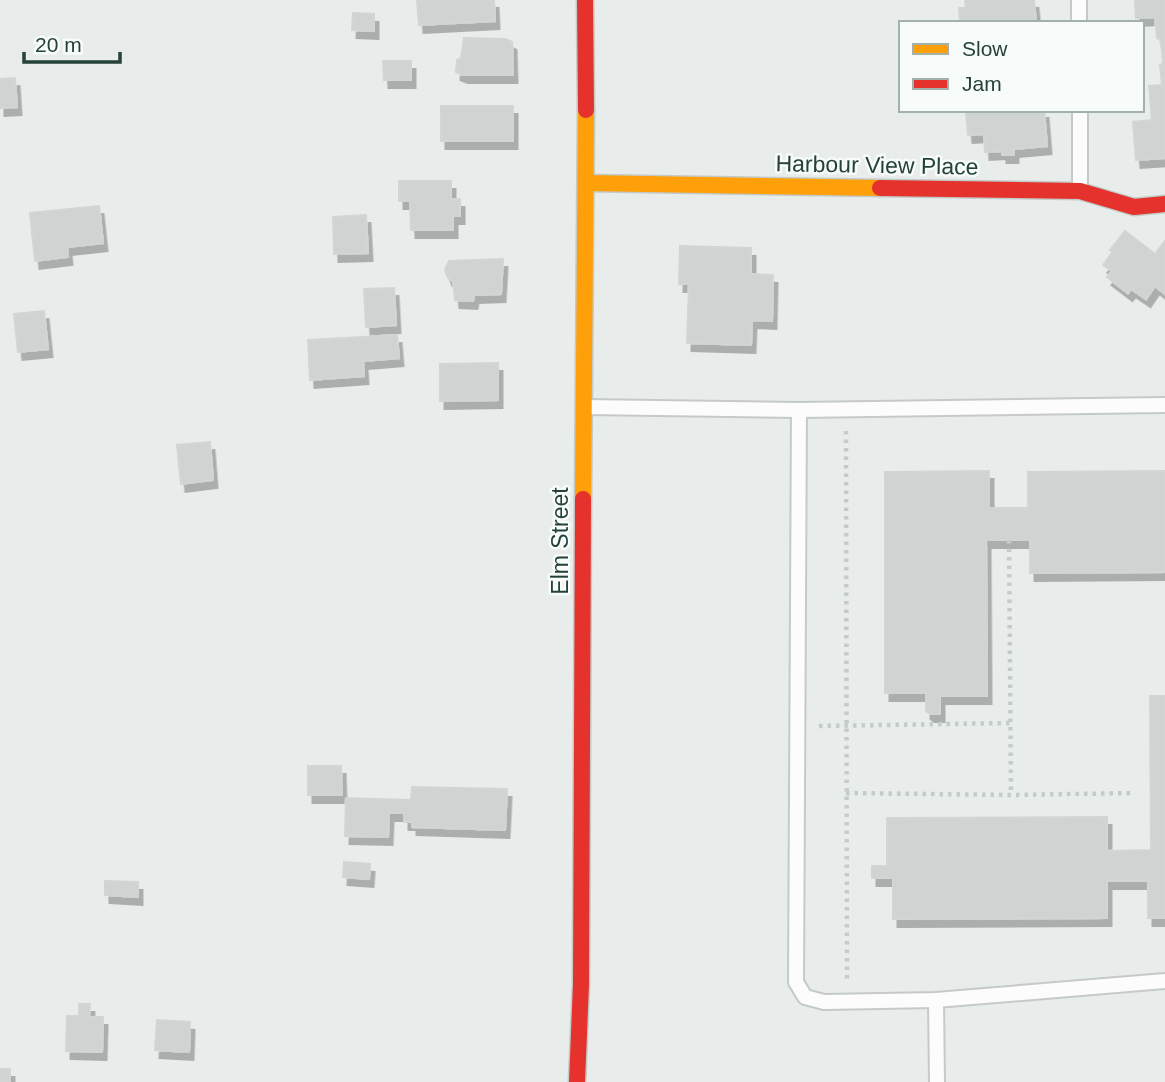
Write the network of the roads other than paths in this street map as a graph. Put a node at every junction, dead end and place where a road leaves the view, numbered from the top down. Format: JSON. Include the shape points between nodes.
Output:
{"nodes":[{"id":1,"x":585,"y":0,"type":"edge"},
{"id":2,"x":1079,"y":0,"type":"edge"},
{"id":3,"x":1080,"y":21,"type":"edge"},
{"id":4,"x":1080,"y":112,"type":"edge"},
{"id":5,"x":586,"y":183,"type":"junction"},
{"id":6,"x":1080,"y":191,"type":"junction"},
{"id":7,"x":1165,"y":204,"type":"edge"},
{"id":8,"x":1165,"y":405,"type":"edge"},
{"id":9,"x":583,"y":407,"type":"junction"},
{"id":10,"x":799,"y":410,"type":"junction"},
{"id":11,"x":1165,"y":981,"type":"edge"},
{"id":12,"x":936,"y":1000,"type":"junction"},
{"id":13,"x":577,"y":1082,"type":"edge"},
{"id":14,"x":937,"y":1082,"type":"edge"}],
"edges":[{"from":1,"to":5,"type":"street","name":"Elm Street"},
{"from":2,"to":3,"type":"lane"},
{"from":4,"to":6,"type":"lane"},
{"from":5,"to":6,"type":"street","name":"Harbour View Place"},
{"from":5,"to":9,"type":"street","name":"Elm Street"},
{"from":6,"to":7,"type":"street","name":"Harbour View Place","via":[[1134,207]]},
{"from":8,"to":10,"type":"lane"},
{"from":9,"to":10,"type":"lane"},
{"from":9,"to":13,"type":"street","name":"Elm Street"},
{"from":10,"to":12,"type":"lane","via":[[796,982],[805,997],[824,1002]]},
{"from":11,"to":12,"type":"lane"},
{"from":12,"to":14,"type":"lane"}]}
